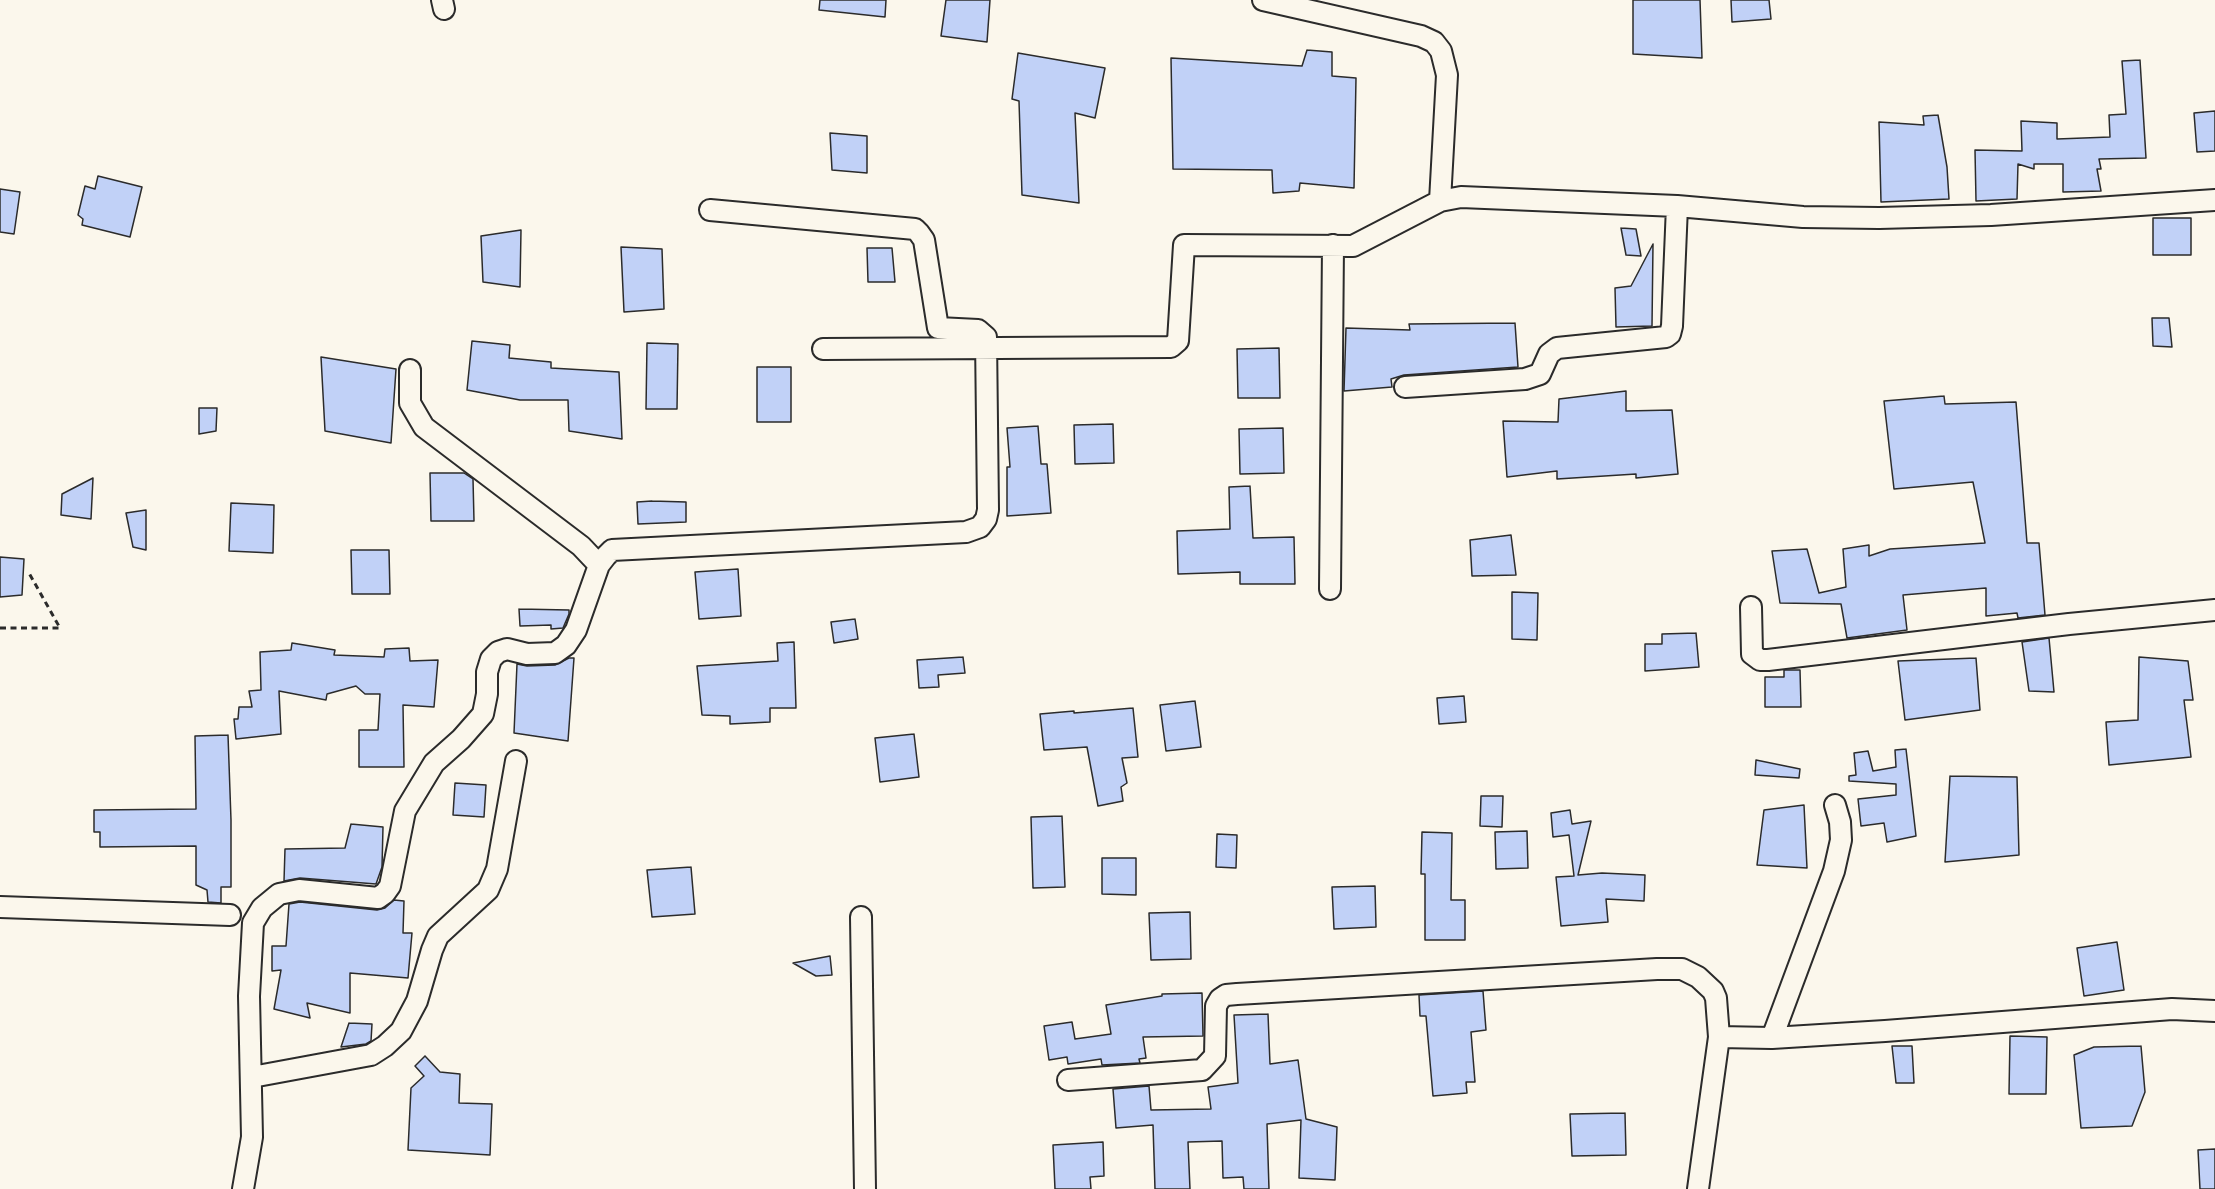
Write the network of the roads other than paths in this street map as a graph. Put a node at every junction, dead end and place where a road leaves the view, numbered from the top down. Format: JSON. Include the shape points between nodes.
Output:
{"nodes":[{"id":1,"x":1263,"y":0,"type":"edge"},
{"id":2,"x":2215,"y":200,"type":"edge"},
{"id":3,"x":1440,"y":201,"type":"junction"},
{"id":4,"x":1677,"y":206,"type":"junction"},
{"id":5,"x":710,"y":210,"type":"dead end"},
{"id":6,"x":1333,"y":245,"type":"junction"},
{"id":7,"x":988,"y":348,"type":"junction"},
{"id":8,"x":823,"y":349,"type":"dead end"},
{"id":9,"x":410,"y":370,"type":"dead end"},
{"id":10,"x":1405,"y":387,"type":"dead end"},
{"id":11,"x":599,"y":565,"type":"junction"},
{"id":12,"x":1330,"y":589,"type":"dead end"},
{"id":13,"x":1751,"y":607,"type":"dead end"},
{"id":14,"x":2215,"y":610,"type":"edge"},
{"id":15,"x":516,"y":761,"type":"dead end"},
{"id":16,"x":1835,"y":805,"type":"dead end"},
{"id":17,"x":0,"y":907,"type":"edge"},
{"id":18,"x":230,"y":915,"type":"dead end"},
{"id":19,"x":861,"y":917,"type":"dead end"},
{"id":20,"x":2215,"y":1011,"type":"edge"},
{"id":21,"x":1719,"y":1037,"type":"junction"},
{"id":22,"x":1772,"y":1038,"type":"junction"},
{"id":23,"x":252,"y":1077,"type":"junction"},
{"id":24,"x":1068,"y":1080,"type":"dead end"},
{"id":25,"x":243,"y":1189,"type":"edge"},
{"id":26,"x":865,"y":1189,"type":"edge"},
{"id":27,"x":1698,"y":1189,"type":"edge"}],
"edges":[{"from":1,"to":3,"type":"street","via":[[1434,42],[1441,51],[1447,75]]},
{"from":2,"to":4,"type":"street","via":[[1879,218],[1803,217]]},
{"from":3,"to":4,"type":"street","via":[[1461,197]]},
{"from":3,"to":6,"type":"street","via":[[1359,244]]},
{"from":4,"to":10,"type":"street","via":[[1672,326],[1666,337],[1557,348],[1549,354],[1540,374],[1525,379]]},
{"from":5,"to":7,"type":"street","via":[[915,228],[924,240],[938,328],[978,330],[986,337]]},
{"from":6,"to":7,"type":"street","via":[[1184,245],[1178,341],[1171,347]]},
{"from":6,"to":12,"type":"street"},
{"from":7,"to":8,"type":"street"},
{"from":7,"to":11,"type":"street","via":[[988,510],[980,527],[966,532],[612,550]]},
{"from":9,"to":11,"type":"street","via":[[410,403],[423,427],[581,546]]},
{"from":11,"to":23,"type":"street","via":[[576,630],[566,645],[546,654],[507,650],[491,659],[483,714],[434,763],[405,811],[390,886],[385,893],[370,898],[299,890],[279,894],[262,908],[252,933]]},
{"from":13,"to":14,"type":"street","via":[[1752,654],[1760,660]]},
{"from":15,"to":23,"type":"street","via":[[497,869],[488,891],[438,936],[417,1001],[401,1031],[371,1055]]},
{"from":16,"to":22,"type":"street","via":[[1841,840],[1834,871]]},
{"from":17,"to":18,"type":"street"},
{"from":19,"to":26,"type":"street"},
{"from":20,"to":22,"type":"street","via":[[2172,1009]]},
{"from":21,"to":22,"type":"street"},
{"from":21,"to":24,"type":"street","via":[[1713,991],[1682,969],[1238,994],[1226,995],[1216,1006],[1215,1056],[1202,1070]]},
{"from":21,"to":27,"type":"street"},
{"from":23,"to":25,"type":"street","via":[[252,1137]]}]}
